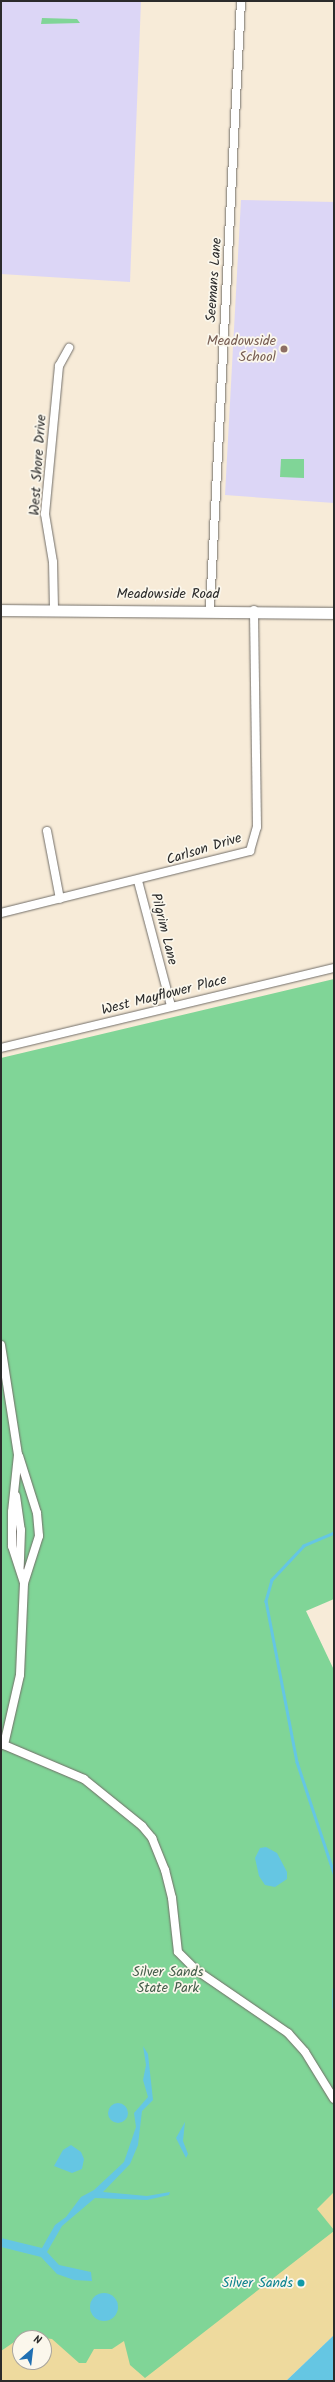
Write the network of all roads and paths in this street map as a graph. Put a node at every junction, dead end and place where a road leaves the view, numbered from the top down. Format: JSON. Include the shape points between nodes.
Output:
{"nodes":[{"id":1,"x":241,"y":1,"type":"edge"},
{"id":2,"x":70,"y":348,"type":"dead end"},
{"id":3,"x":54,"y":609,"type":"junction"},
{"id":4,"x":210,"y":609,"type":"junction"},
{"id":5,"x":1,"y":610,"type":"edge"},
{"id":6,"x":254,"y":610,"type":"junction"},
{"id":7,"x":334,"y":613,"type":"edge"},
{"id":8,"x":47,"y":831,"type":"dead end"},
{"id":9,"x":138,"y":881,"type":"junction"},
{"id":10,"x":60,"y":899,"type":"junction"},
{"id":11,"x":1,"y":913,"type":"edge"},
{"id":12,"x":334,"y":968,"type":"edge"},
{"id":13,"x":171,"y":1006,"type":"junction"},
{"id":14,"x":1,"y":1048,"type":"edge"},
{"id":15,"x":1,"y":1345,"type":"edge"},
{"id":16,"x":18,"y":1455,"type":"junction"},
{"id":17,"x":24,"y":1583,"type":"junction"},
{"id":18,"x":334,"y":2099,"type":"edge"}],
"edges":[{"from":1,"to":4,"type":"street","name":"Seemans Lane"},
{"from":2,"to":3,"type":"street","name":"West Shore Drive","via":[[58,366],[45,514],[53,562]]},
{"from":3,"to":4,"type":"main road","name":"Meadowside Road"},
{"from":3,"to":5,"type":"main road","name":"Meadowside Road"},
{"from":4,"to":6,"type":"main road","name":"Meadowside Road"},
{"from":6,"to":7,"type":"main road","name":"Meadowside Road"},
{"from":6,"to":9,"type":"street","name":"Carlson Drive","via":[[257,828],[250,851]]},
{"from":8,"to":10,"type":"street"},
{"from":9,"to":10,"type":"street","name":"Carlson Drive"},
{"from":9,"to":13,"type":"street","name":"Pilgrim Lane"},
{"from":10,"to":11,"type":"street","name":"Carlson Drive"},
{"from":12,"to":13,"type":"street","name":"West Mayflower Place"},
{"from":13,"to":14,"type":"street","name":"West Mayflower Place"},
{"from":15,"to":16,"type":"street"},
{"from":16,"to":17,"type":"street","via":[[15,1493],[21,1530],[20,1566]]},
{"from":16,"to":17,"type":"street","via":[[37,1513],[39,1536]]},
{"from":17,"to":18,"type":"street","via":[[20,1674],[4,1745],[84,1779],[142,1826],[152,1838],[165,1870],[172,1898],[178,1952],[196,1970],[288,2033],[305,2052]]}]}
